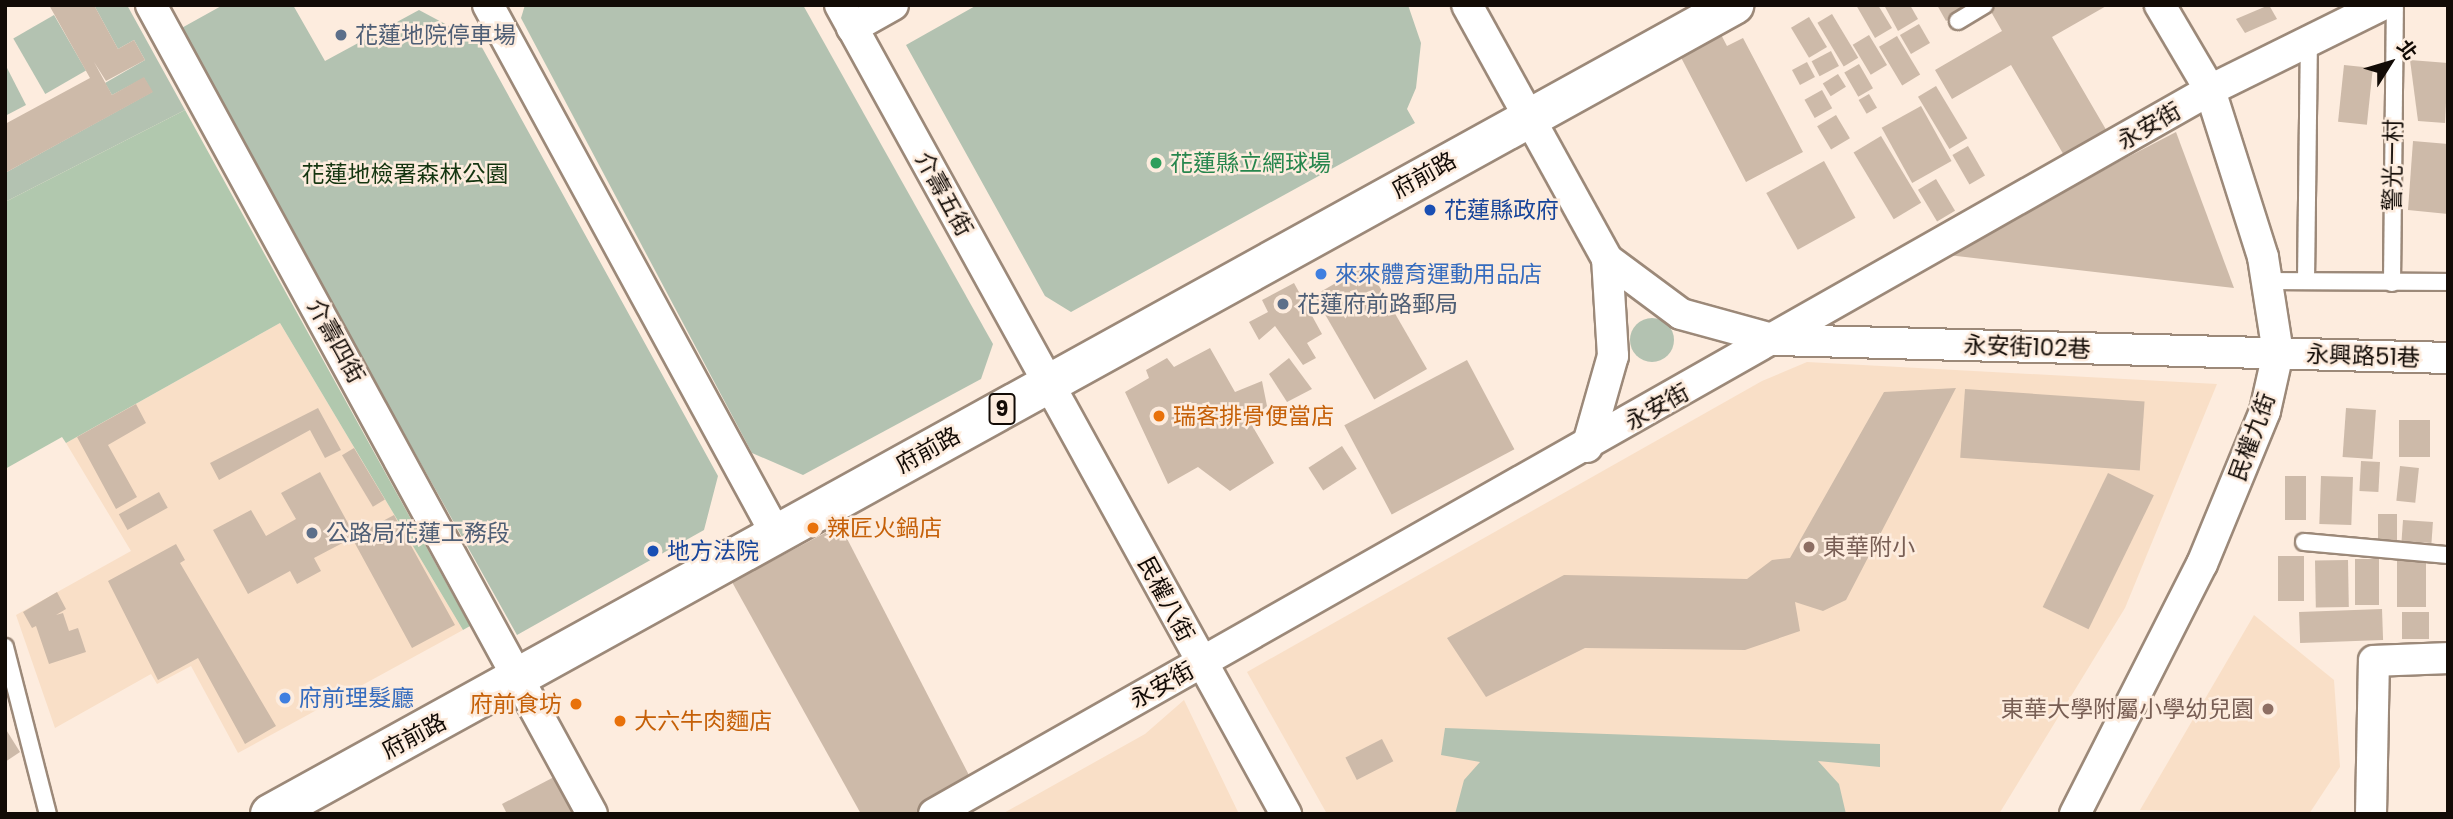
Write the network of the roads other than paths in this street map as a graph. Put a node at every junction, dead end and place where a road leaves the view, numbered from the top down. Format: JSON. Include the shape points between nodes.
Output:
{"nodes":[{"id":1,"x":151,"y":5,"type":"edge"},
{"id":2,"x":488,"y":5,"type":"edge"},
{"id":3,"x":893,"y":5,"type":"edge"},
{"id":4,"x":1467,"y":5,"type":"edge"},
{"id":5,"x":1734,"y":5,"type":"edge"},
{"id":6,"x":1984,"y":5,"type":"edge"},
{"id":7,"x":2160,"y":5,"type":"edge"},
{"id":8,"x":2382,"y":5,"type":"edge"},
{"id":9,"x":2395,"y":5,"type":"edge"},
{"id":10,"x":846,"y":16,"type":"edge"},
{"id":11,"x":1958,"y":21,"type":"dead end"},
{"id":12,"x":2309,"y":43,"type":"junction"},
{"id":13,"x":2210,"y":90,"type":"junction"},
{"id":14,"x":1529,"y":117,"type":"junction"},
{"id":15,"x":1607,"y":259,"type":"junction"},
{"id":16,"x":2269,"y":281,"type":"junction"},
{"id":17,"x":2306,"y":281,"type":"junction"},
{"id":18,"x":2448,"y":282,"type":"edge"},
{"id":19,"x":2392,"y":283,"type":"junction"},
{"id":20,"x":1776,"y":340,"type":"junction"},
{"id":21,"x":2278,"y":353,"type":"junction"},
{"id":22,"x":2448,"y":358,"type":"edge"},
{"id":23,"x":1049,"y":383,"type":"junction"},
{"id":24,"x":1587,"y":447,"type":"junction"},
{"id":25,"x":776,"y":534,"type":"junction"},
{"id":26,"x":2304,"y":542,"type":"dead end"},
{"id":27,"x":2448,"y":555,"type":"edge"},
{"id":28,"x":5,"y":647,"type":"edge"},
{"id":29,"x":2448,"y":658,"type":"edge"},
{"id":30,"x":1201,"y":663,"type":"junction"},
{"id":31,"x":521,"y":678,"type":"junction"},
{"id":32,"x":48,"y":814,"type":"edge"},
{"id":33,"x":270,"y":814,"type":"edge"},
{"id":34,"x":592,"y":814,"type":"edge"},
{"id":35,"x":933,"y":814,"type":"edge"},
{"id":36,"x":1286,"y":814,"type":"edge"},
{"id":37,"x":2075,"y":814,"type":"edge"},
{"id":38,"x":2371,"y":814,"type":"edge"}],
"edges":[{"from":1,"to":31,"type":"street","name":"介壽四街"},
{"from":2,"to":25,"type":"street"},
{"from":3,"to":10,"type":"street"},
{"from":4,"to":14,"type":"street"},
{"from":5,"to":14,"type":"main road","name":"府前路","number":"9"},
{"from":6,"to":11,"type":"lane"},
{"from":7,"to":13,"type":"street","name":"民權九街"},
{"from":8,"to":12,"type":"street","name":"永安街"},
{"from":9,"to":19,"type":"lane","name":"警光一村"},
{"from":10,"to":23,"type":"street","name":"介壽五街"},
{"from":12,"to":13,"type":"street","name":"永安街"},
{"from":12,"to":17,"type":"lane"},
{"from":13,"to":16,"type":"street","name":"民權九街"},
{"from":13,"to":20,"type":"street","name":"永安街"},
{"from":14,"to":15,"type":"street"},
{"from":14,"to":23,"type":"main road","name":"府前路","number":"9"},
{"from":15,"to":20,"type":"street","name":"永安街102巷","via":[[1681,314]]},
{"from":15,"to":24,"type":"street","via":[[1612,356]]},
{"from":16,"to":17,"type":"lane"},
{"from":16,"to":21,"type":"street","name":"民權九街"},
{"from":17,"to":19,"type":"lane"},
{"from":18,"to":19,"type":"lane"},
{"from":20,"to":21,"type":"street","name":"永安街102巷"},
{"from":20,"to":24,"type":"street","name":"永安街"},
{"from":21,"to":22,"type":"street","name":"永興路51巷"},
{"from":21,"to":37,"type":"street","name":"民權九街","via":[[2265,411],[2202,564]]},
{"from":23,"to":25,"type":"main road","name":"府前路","number":"9"},
{"from":23,"to":30,"type":"street","name":"民權八街"},
{"from":24,"to":30,"type":"street","name":"永安街"},
{"from":25,"to":31,"type":"main road","name":"府前路","number":"9"},
{"from":26,"to":27,"type":"lane"},
{"from":28,"to":32,"type":"lane"},
{"from":29,"to":38,"type":"street","via":[[2374,660]]},
{"from":30,"to":35,"type":"street","name":"永安街"},
{"from":30,"to":36,"type":"street","name":"民權八街"},
{"from":31,"to":33,"type":"main road","name":"府前路","number":"9"},
{"from":31,"to":34,"type":"street","name":"介壽四街"}]}
